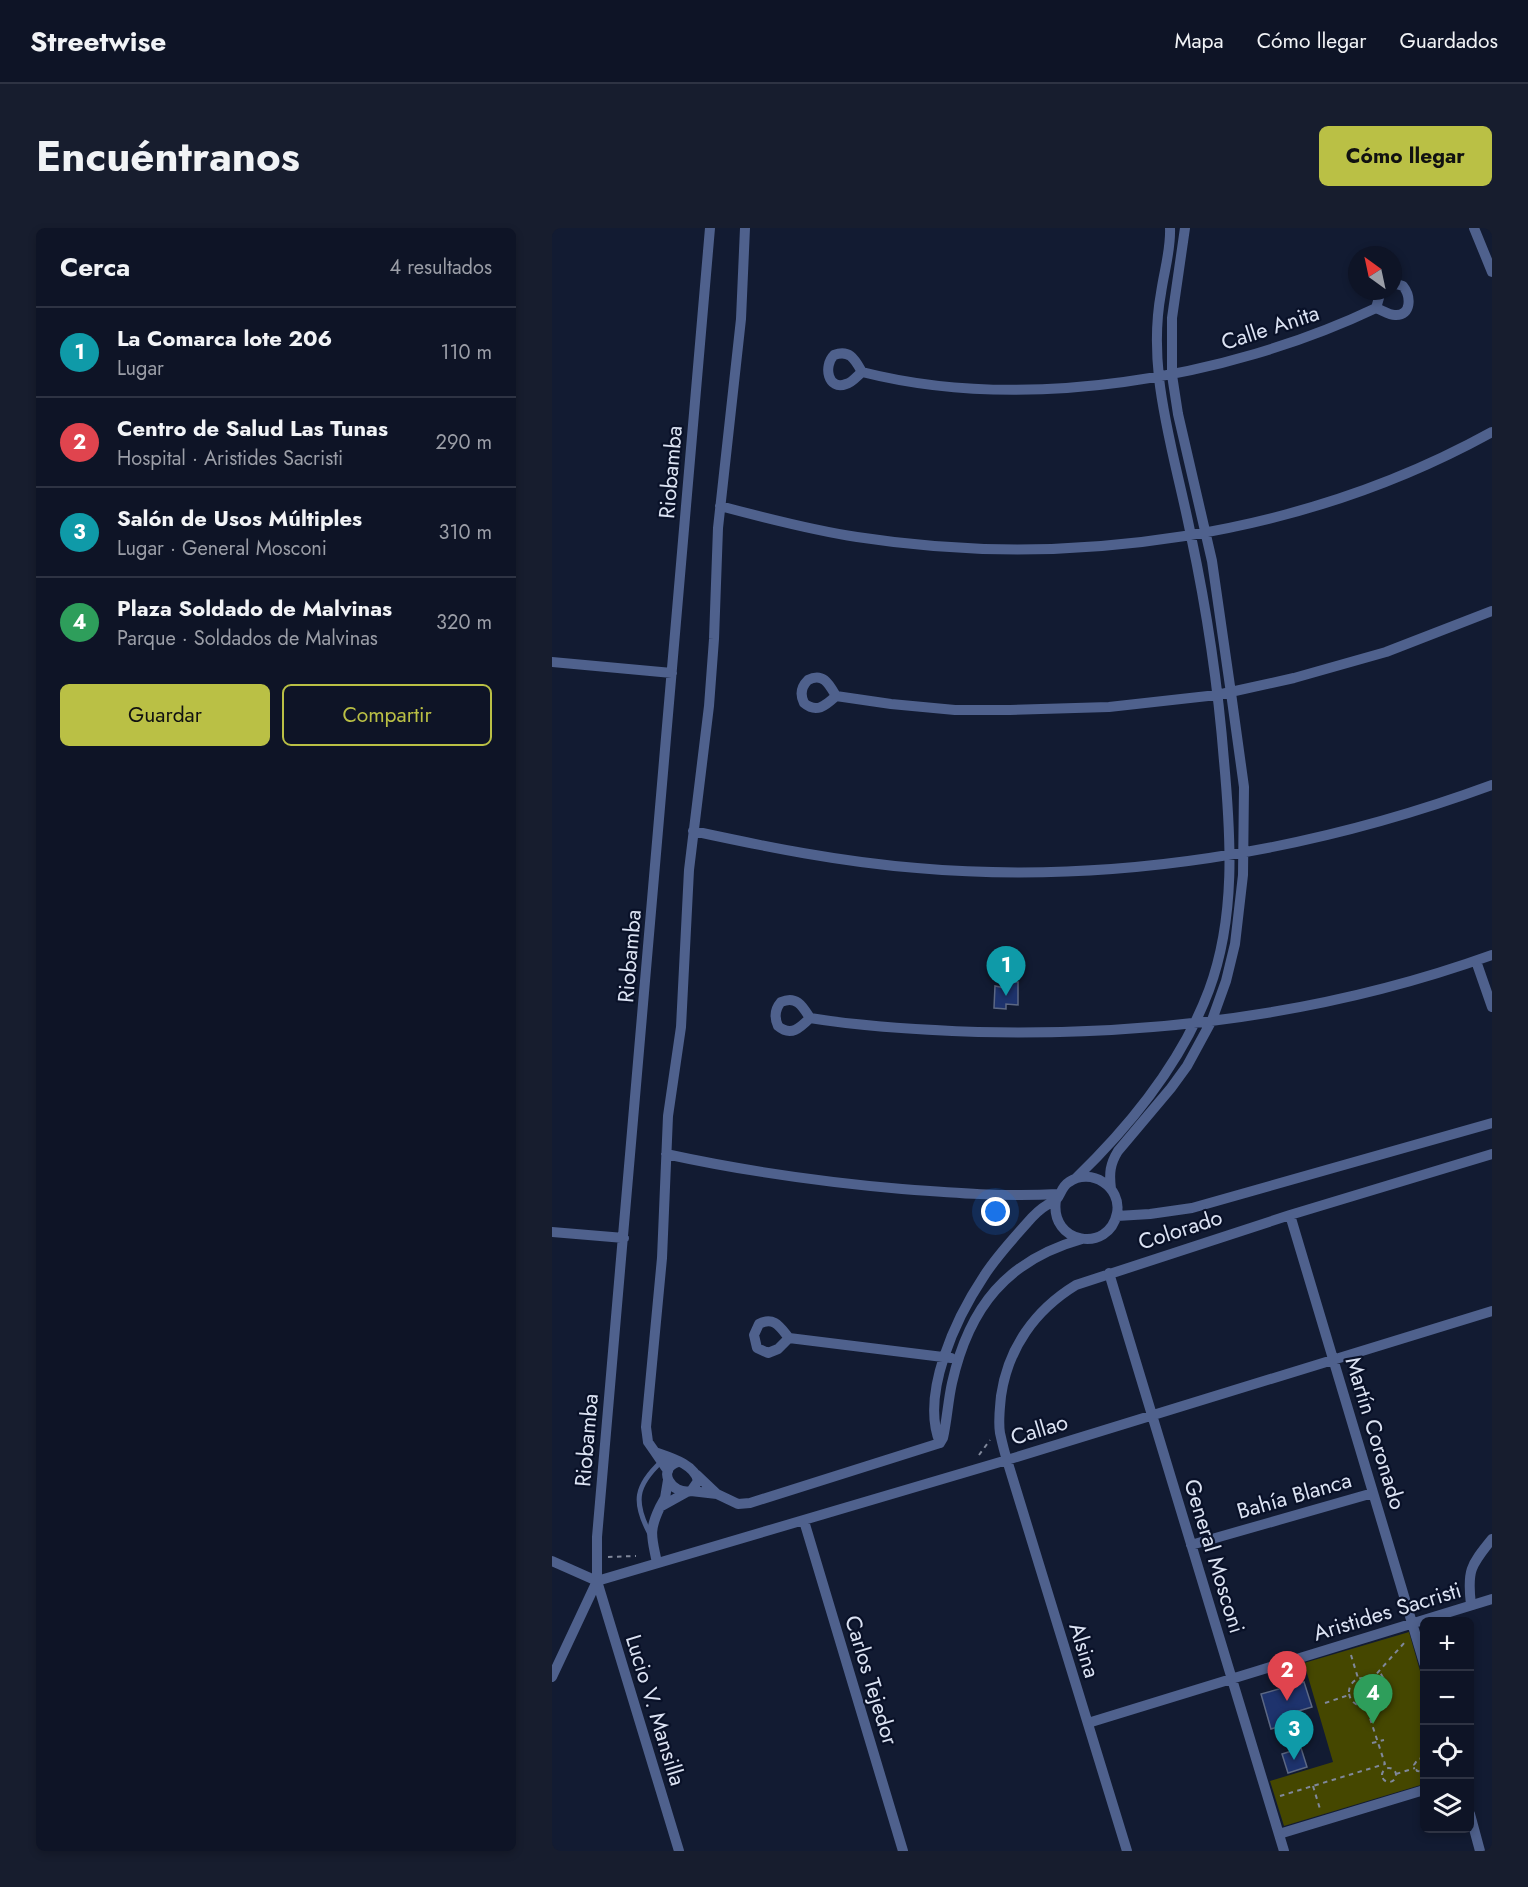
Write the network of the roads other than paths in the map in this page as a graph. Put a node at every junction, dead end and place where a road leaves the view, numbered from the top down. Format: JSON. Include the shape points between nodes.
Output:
{"nodes":[{"id":1,"x":710,"y":228,"type":"edge"},
{"id":2,"x":745,"y":228,"type":"edge"},
{"id":3,"x":1170,"y":228,"type":"edge"},
{"id":4,"x":1185,"y":228,"type":"edge"},
{"id":5,"x":1474,"y":228,"type":"edge"},
{"id":6,"x":1492,"y":272,"type":"edge"},
{"id":7,"x":1402,"y":286,"type":"edge"},
{"id":8,"x":1378,"y":300,"type":"edge"},
{"id":9,"x":1376,"y":308,"type":"junction"},
{"id":10,"x":862,"y":372,"type":"dead end"},
{"id":11,"x":1172,"y":375,"type":"junction"},
{"id":12,"x":1159,"y":377,"type":"junction"},
{"id":13,"x":1492,"y":432,"type":"edge"},
{"id":14,"x":720,"y":506,"type":"junction"},
{"id":15,"x":1204,"y":533,"type":"junction"},
{"id":16,"x":1191,"y":536,"type":"junction"},
{"id":17,"x":1492,"y":611,"type":"edge"},
{"id":18,"x":552,"y":662,"type":"edge"},
{"id":19,"x":672,"y":673,"type":"junction"},
{"id":20,"x":1231,"y":693,"type":"junction"},
{"id":21,"x":1217,"y":695,"type":"junction"},
{"id":22,"x":836,"y":696,"type":"dead end"},
{"id":23,"x":1492,"y":785,"type":"edge"},
{"id":24,"x":693,"y":831,"type":"junction"},
{"id":25,"x":1245,"y":851,"type":"junction"},
{"id":26,"x":1230,"y":853,"type":"junction"},
{"id":27,"x":1492,"y":955,"type":"edge"},
{"id":28,"x":1476,"y":961,"type":"junction"},
{"id":29,"x":1492,"y":1007,"type":"edge"},
{"id":30,"x":810,"y":1018,"type":"dead end"},
{"id":31,"x":1212,"y":1020,"type":"junction"},
{"id":32,"x":1196,"y":1023,"type":"junction"},
{"id":33,"x":1492,"y":1123,"type":"edge"},
{"id":34,"x":666,"y":1154,"type":"junction"},
{"id":35,"x":1492,"y":1154,"type":"edge"},
{"id":36,"x":1076,"y":1178,"type":"junction"},
{"id":37,"x":1111,"y":1189,"type":"junction"},
{"id":38,"x":1057,"y":1197,"type":"junction"},
{"id":39,"x":1290,"y":1215,"type":"junction"},
{"id":40,"x":1117,"y":1216,"type":"junction"},
{"id":41,"x":552,"y":1232,"type":"edge"},
{"id":42,"x":624,"y":1238,"type":"junction"},
{"id":43,"x":1083,"y":1239,"type":"junction"},
{"id":44,"x":1108,"y":1273,"type":"junction"},
{"id":45,"x":1492,"y":1311,"type":"edge"},
{"id":46,"x":789,"y":1338,"type":"dead end"},
{"id":47,"x":944,"y":1357,"type":"junction"},
{"id":48,"x":959,"y":1360,"type":"junction"},
{"id":49,"x":1333,"y":1360,"type":"junction"},
{"id":50,"x":1152,"y":1415,"type":"junction"},
{"id":51,"x":940,"y":1443,"type":"junction"},
{"id":52,"x":658,"y":1456,"type":"junction"},
{"id":53,"x":1006,"y":1460,"type":"junction"},
{"id":54,"x":678,"y":1462,"type":"junction"},
{"id":55,"x":698,"y":1475,"type":"junction"},
{"id":56,"x":668,"y":1476,"type":"junction"},
{"id":57,"x":689,"y":1492,"type":"junction"},
{"id":58,"x":1373,"y":1493,"type":"junction"},
{"id":59,"x":717,"y":1494,"type":"junction"},
{"id":60,"x":660,"y":1507,"type":"junction"},
{"id":61,"x":804,"y":1521,"type":"junction"},
{"id":62,"x":651,"y":1535,"type":"junction"},
{"id":63,"x":1492,"y":1539,"type":"edge"},
{"id":64,"x":1191,"y":1545,"type":"junction"},
{"id":65,"x":552,"y":1561,"type":"edge"},
{"id":66,"x":657,"y":1563,"type":"junction"},
{"id":67,"x":597,"y":1581,"type":"junction"},
{"id":68,"x":1488,"y":1600,"type":"edge"},
{"id":69,"x":1471,"y":1605,"type":"junction"},
{"id":70,"x":1414,"y":1627,"type":"junction"},
{"id":71,"x":1420,"y":1647,"type":"edge"},
{"id":72,"x":552,"y":1677,"type":"edge"},
{"id":73,"x":1232,"y":1679,"type":"junction"},
{"id":74,"x":1088,"y":1723,"type":"junction"},
{"id":75,"x":1420,"y":1792,"type":"edge"},
{"id":76,"x":1474,"y":1829,"type":"edge"},
{"id":77,"x":1279,"y":1834,"type":"junction"},
{"id":78,"x":679,"y":1851,"type":"edge"},
{"id":79,"x":903,"y":1851,"type":"edge"},
{"id":80,"x":1127,"y":1851,"type":"edge"},
{"id":81,"x":1284,"y":1851,"type":"edge"},
{"id":82,"x":1480,"y":1851,"type":"edge"}],
"edges":[{"from":1,"to":19,"type":"street","name":"Riobamba"},
{"from":2,"to":14,"type":"street","via":[[741,319]]},
{"from":3,"to":12,"type":"street","via":[[1160,294]]},
{"from":4,"to":11,"type":"street","via":[[1172,318]]},
{"from":5,"to":6,"type":"street"},
{"from":7,"to":9,"type":"street","via":[[1410,300],[1406,310],[1395,315]]},
{"from":8,"to":9,"type":"street"},
{"from":9,"to":11,"type":"street","name":"Calle Anita","via":[[1281,345]]},
{"from":10,"to":12,"type":"street","name":"Calle Anita","via":[[920,383],[1014,389]]},
{"from":11,"to":12,"type":"street","name":"Calle Anita"},
{"from":11,"to":15,"type":"street"},
{"from":12,"to":16,"type":"street"},
{"from":13,"to":15,"type":"street","via":[[1372,486],[1277,516]]},
{"from":14,"to":16,"type":"street","via":[[857,537],[958,548],[1082,548]]},
{"from":14,"to":24,"type":"street","via":[[709,706]]},
{"from":15,"to":16,"type":"street"},
{"from":15,"to":20,"type":"street","via":[[1212,561]]},
{"from":16,"to":21,"type":"street","via":[[1209,627]]},
{"from":17,"to":20,"type":"street","via":[[1386,652]]},
{"from":18,"to":19,"type":"street"},
{"from":19,"to":42,"type":"street","name":"Riobamba"},
{"from":20,"to":21,"type":"street"},
{"from":20,"to":25,"type":"street","via":[[1244,787]]},
{"from":21,"to":22,"type":"street","via":[[1109,707],[1010,710],[955,710]]},
{"from":21,"to":26,"type":"street"},
{"from":23,"to":25,"type":"street","via":[[1414,812],[1283,846]]},
{"from":24,"to":26,"type":"street","via":[[829,858],[972,871],[1113,868],[1185,862]]},
{"from":24,"to":34,"type":"street","via":[[681,1027]]},
{"from":25,"to":26,"type":"street"},
{"from":25,"to":31,"type":"street","via":[[1235,944]]},
{"from":26,"to":32,"type":"street","via":[[1224,933]]},
{"from":27,"to":28,"type":"street"},
{"from":28,"to":29,"type":"street"},
{"from":28,"to":31,"type":"street","via":[[1334,999]]},
{"from":30,"to":32,"type":"street","via":[[1008,1033]]},
{"from":31,"to":32,"type":"street"},
{"from":31,"to":37,"type":"street","via":[[1182,1073],[1112,1161]]},
{"from":32,"to":36,"type":"street","via":[[1164,1077]]},
{"from":33,"to":40,"type":"street","via":[[1203,1205]]},
{"from":34,"to":38,"type":"street","via":[[814,1181]]},
{"from":34,"to":52,"type":"street","via":[[662,1258],[646,1427],[648,1442]]},
{"from":35,"to":39,"type":"street","name":"Colorado"},
{"from":36,"to":37,"type":"street","via":[[1095,1178]]},
{"from":36,"to":38,"type":"street"},
{"from":37,"to":40,"type":"street","via":[[1118,1206]]},
{"from":38,"to":43,"type":"street","via":[[1056,1215],[1062,1229]]},
{"from":38,"to":47,"type":"street","via":[[1029,1221],[983,1277]]},
{"from":39,"to":44,"type":"street","name":"Colorado"},
{"from":39,"to":49,"type":"street","name":"Martín Coronado"},
{"from":40,"to":43,"type":"street","via":[[1107,1232]]},
{"from":41,"to":42,"type":"street"},
{"from":42,"to":67,"type":"street","name":"Riobamba","via":[[597,1537]]},
{"from":43,"to":48,"type":"street","via":[[1031,1259],[1006,1278],[976,1318]]},
{"from":44,"to":50,"type":"street","name":"General Mosconi"},
{"from":44,"to":53,"type":"street","name":"Colorado","via":[[1059,1295],[1030,1324],[1013,1352],[1000,1409]]},
{"from":45,"to":49,"type":"street","name":"Callao"},
{"from":46,"to":47,"type":"street"},
{"from":47,"to":48,"type":"street"},
{"from":47,"to":51,"type":"street","via":[[933,1414]]},
{"from":48,"to":51,"type":"street"},
{"from":49,"to":50,"type":"street","name":"Callao"},
{"from":49,"to":58,"type":"street","name":"Martín Coronado"},
{"from":50,"to":53,"type":"street","name":"Callao"},
{"from":50,"to":64,"type":"street","name":"General Mosconi"},
{"from":51,"to":59,"type":"street","via":[[750,1503],[738,1504]]},
{"from":52,"to":54,"type":"street"},
{"from":52,"to":56,"type":"street"},
{"from":52,"to":62,"type":"lane","via":[[638,1497],[641,1517]]},
{"from":53,"to":61,"type":"street","name":"Callao"},
{"from":53,"to":74,"type":"street","name":"Alsina"},
{"from":54,"to":55,"type":"street"},
{"from":54,"to":56,"type":"street","via":[[673,1463]]},
{"from":55,"to":57,"type":"street","via":[[699,1481]]},
{"from":55,"to":59,"type":"street"},
{"from":56,"to":57,"type":"street","via":[[676,1490]]},
{"from":56,"to":60,"type":"street"},
{"from":57,"to":59,"type":"street"},
{"from":57,"to":60,"type":"street"},
{"from":58,"to":64,"type":"street","name":"Bahía Blanca"},
{"from":58,"to":70,"type":"street","name":"Martín Coronado"},
{"from":60,"to":62,"type":"street"},
{"from":61,"to":66,"type":"street","name":"Callao"},
{"from":61,"to":79,"type":"street","name":"Carlos Tejedor"},
{"from":62,"to":66,"type":"street"},
{"from":63,"to":69,"type":"street","via":[[1472,1566]]},
{"from":64,"to":73,"type":"street","name":"General Mosconi"},
{"from":65,"to":67,"type":"street"},
{"from":66,"to":67,"type":"street","name":"Callao"},
{"from":67,"to":72,"type":"street","name":"Riobamba"},
{"from":67,"to":78,"type":"street","name":"Lucio V. Mansilla"},
{"from":68,"to":69,"type":"street","name":"Aristides Sacristi"},
{"from":69,"to":70,"type":"street","name":"Aristides Sacristi"},
{"from":70,"to":71,"type":"street","name":"Martín Coronado"},
{"from":70,"to":73,"type":"street","name":"Aristides Sacristi","via":[[1347,1643]]},
{"from":73,"to":74,"type":"street","name":"Aristides Sacristi"},
{"from":73,"to":77,"type":"street","name":"General Mosconi"},
{"from":74,"to":80,"type":"street","name":"Alsina"},
{"from":75,"to":77,"type":"street"},
{"from":76,"to":82,"type":"street"},
{"from":77,"to":81,"type":"street","name":"General Mosconi"}]}
